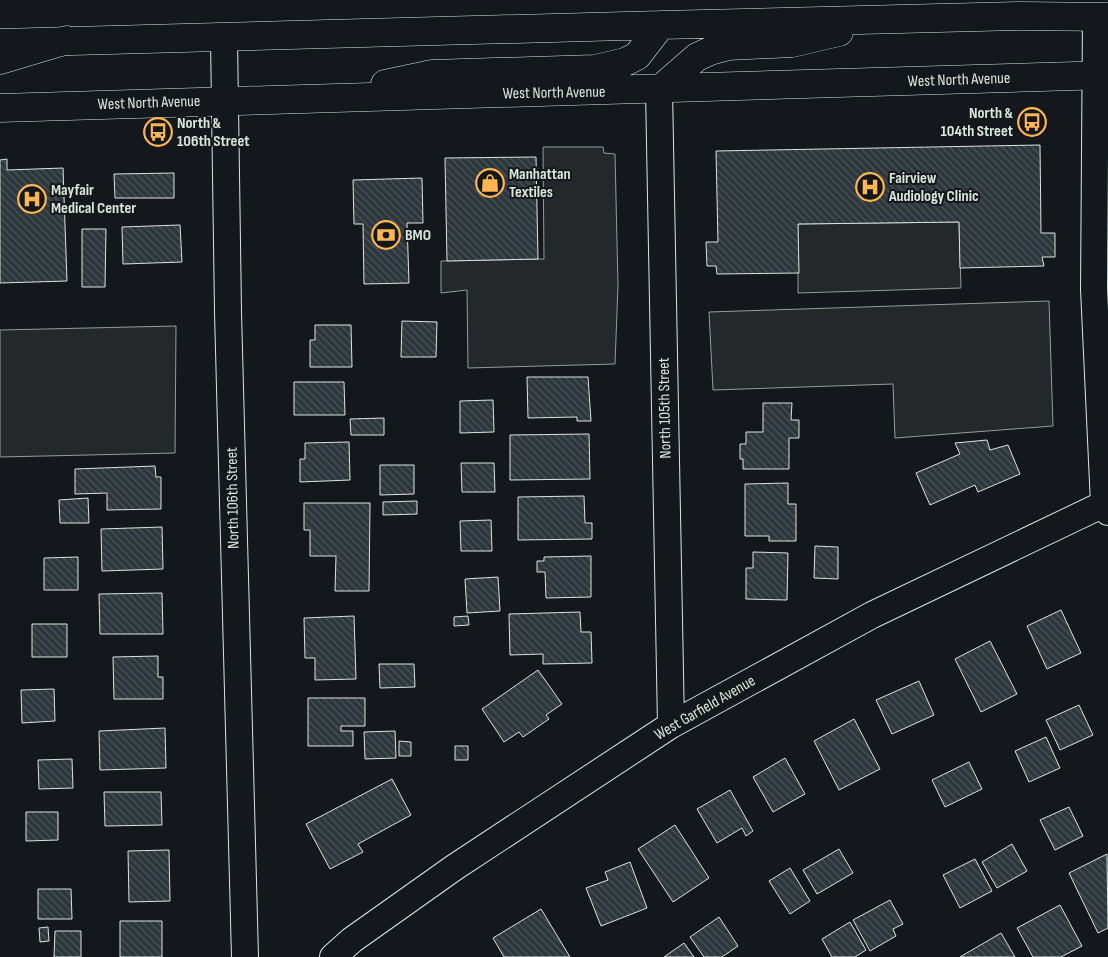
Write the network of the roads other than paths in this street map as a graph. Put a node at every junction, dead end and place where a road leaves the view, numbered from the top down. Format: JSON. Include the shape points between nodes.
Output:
{"nodes":[{"id":1,"x":1102,"y":17,"type":"edge"},
{"id":2,"x":897,"y":19,"type":"junction"},
{"id":3,"x":661,"y":24,"type":"junction"},
{"id":4,"x":224,"y":38,"type":"junction"},
{"id":5,"x":67,"y":40,"type":"junction"},
{"id":6,"x":0,"y":43,"type":"edge"},
{"id":7,"x":0,"y":60,"type":"edge"},
{"id":8,"x":1102,"y":75,"type":"edge"},
{"id":9,"x":659,"y":90,"type":"junction"},
{"id":10,"x":320,"y":98,"type":"junction"},
{"id":11,"x":224,"y":101,"type":"junction"},
{"id":12,"x":0,"y":108,"type":"edge"},
{"id":13,"x":1106,"y":508,"type":"edge"},
{"id":14,"x":670,"y":725,"type":"junction"},
{"id":15,"x":245,"y":957,"type":"edge"},
{"id":16,"x":333,"y":957,"type":"edge"}],
"edges":[{"from":1,"to":2,"type":"main road"},
{"from":1,"to":8,"type":"street"},
{"from":2,"to":3,"type":"main road"},
{"from":2,"to":9,"type":"main road","via":[[792,43],[728,46],[710,51],[697,57]]},
{"from":3,"to":4,"type":"main road"},
{"from":3,"to":10,"type":"main road","via":[[637,56],[595,69],[432,74]]},
{"from":4,"to":5,"type":"main road"},
{"from":4,"to":11,"type":"street","name":"North 106th Street"},
{"from":5,"to":6,"type":"main road"},
{"from":5,"to":7,"type":"main road"},
{"from":8,"to":9,"type":"main road","name":"West North Avenue"},
{"from":8,"to":13,"type":"street","via":[[1094,289]]},
{"from":9,"to":10,"type":"main road","name":"West North Avenue"},
{"from":9,"to":14,"type":"street","name":"North 105th Street"},
{"from":10,"to":11,"type":"main road","name":"West North Avenue"},
{"from":11,"to":12,"type":"main road","name":"West North Avenue"},
{"from":11,"to":15,"type":"street","name":"North 106th Street"},
{"from":13,"to":14,"type":"street","name":"West Garfield Avenue","via":[[872,616]]},
{"from":14,"to":16,"type":"street","name":"West Garfield Avenue","via":[[455,867]]}]}
